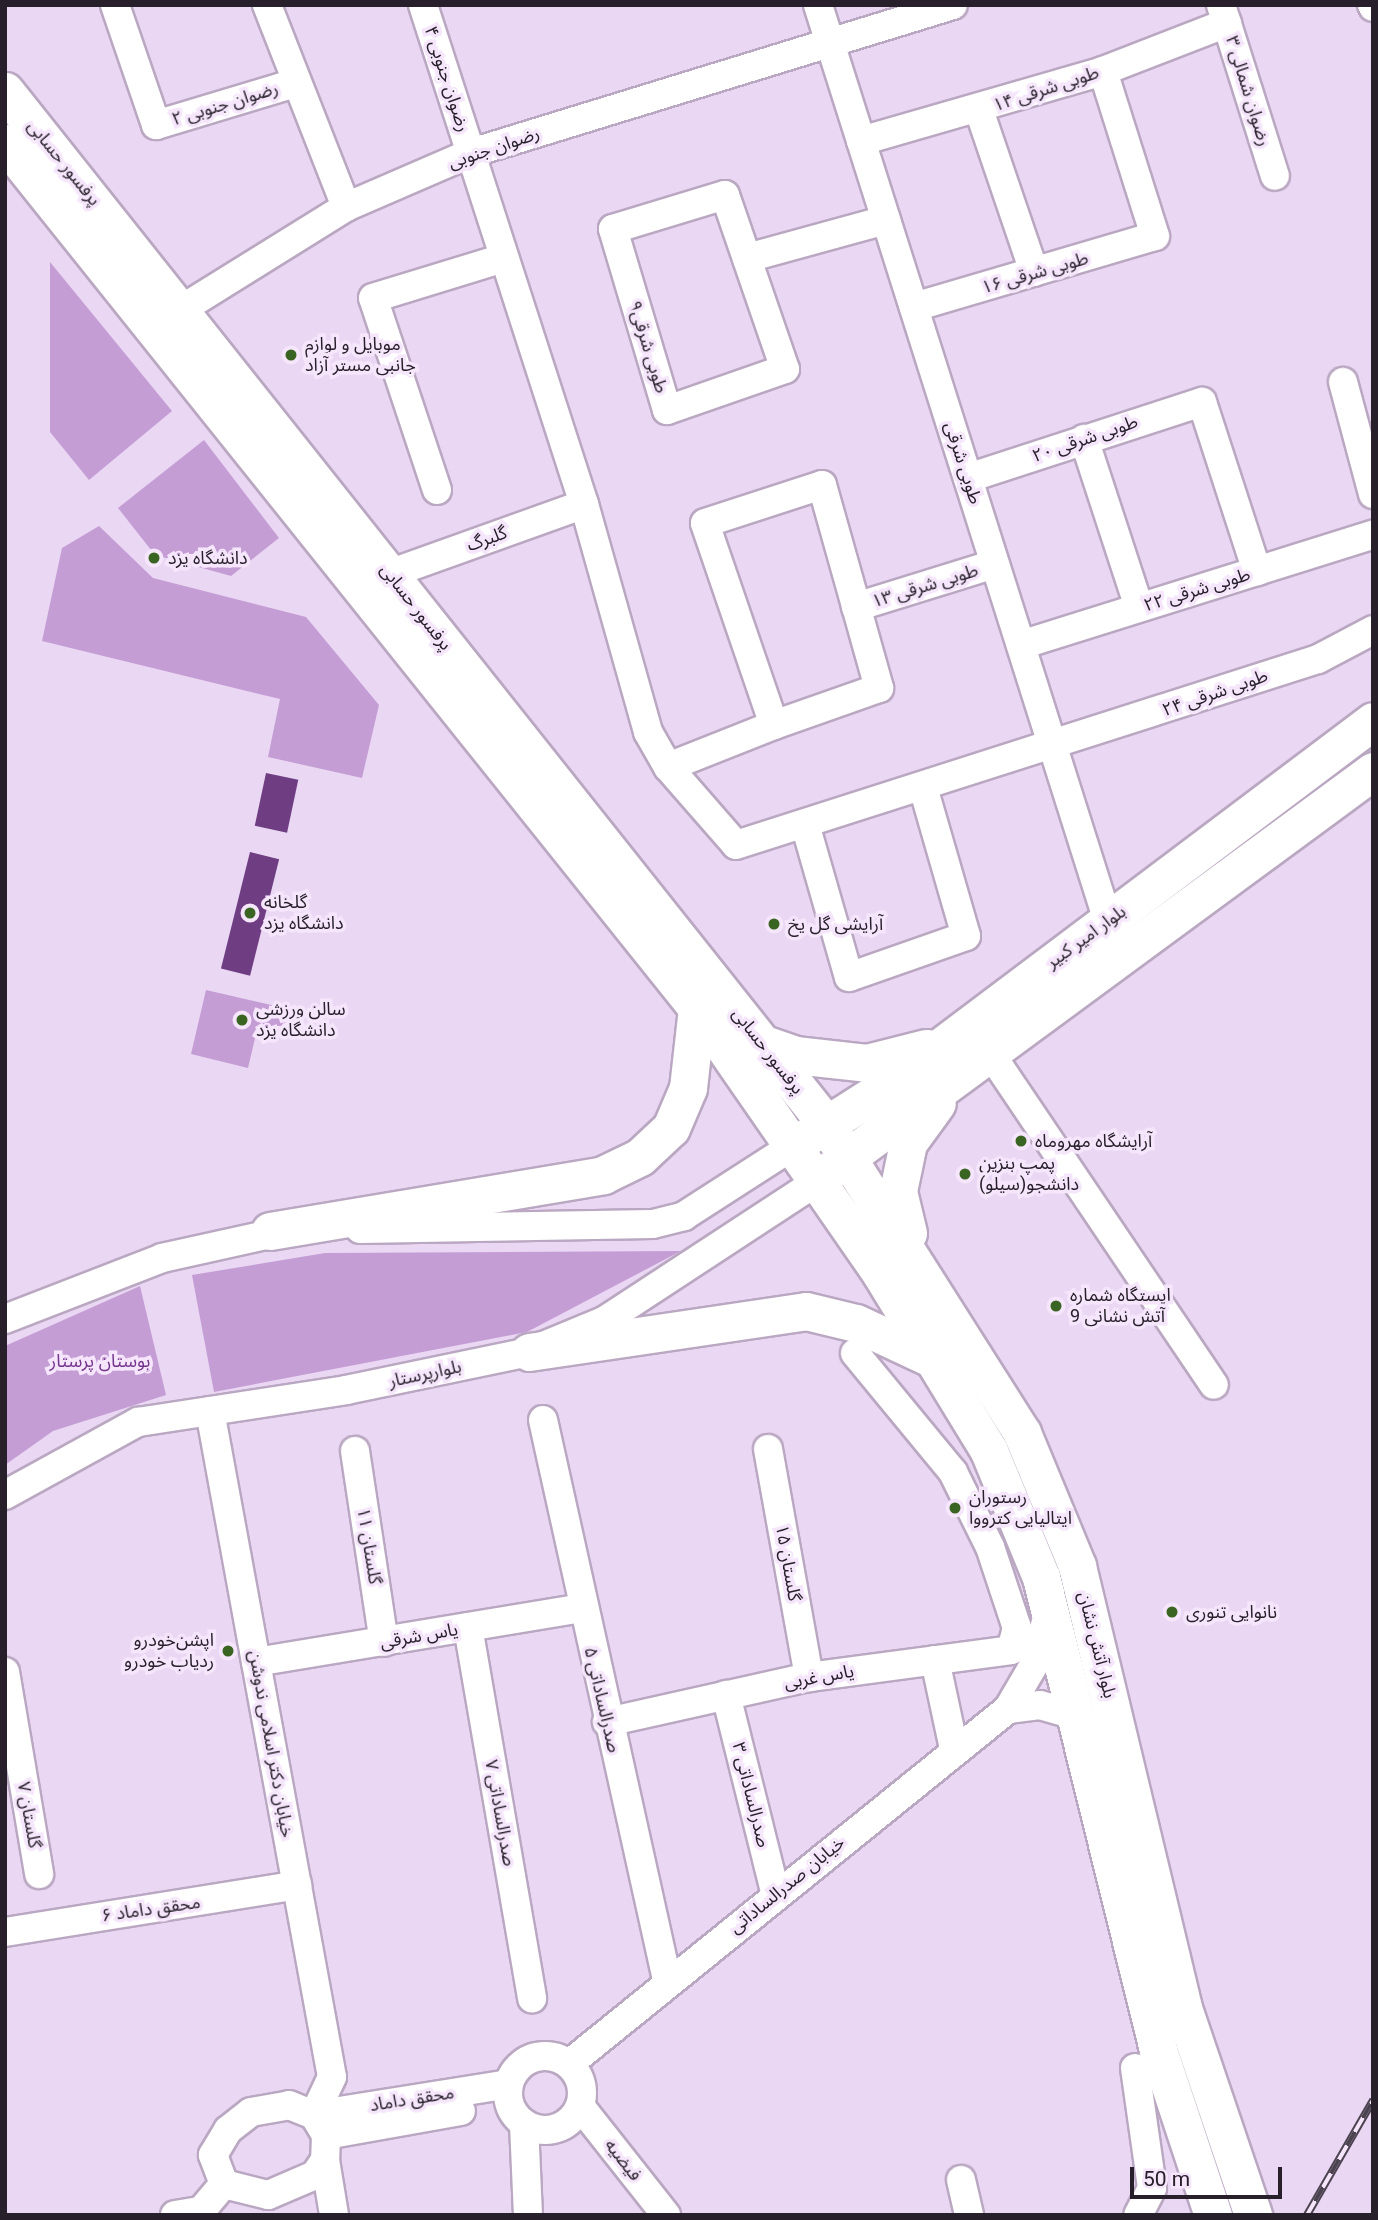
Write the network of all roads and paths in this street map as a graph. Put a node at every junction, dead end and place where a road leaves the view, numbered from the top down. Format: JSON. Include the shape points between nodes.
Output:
{"nodes":[{"id":1,"x":115,"y":5,"type":"edge"},
{"id":2,"x":267,"y":5,"type":"edge"},
{"id":3,"x":423,"y":5,"type":"edge"},
{"id":4,"x":818,"y":5,"type":"edge"},
{"id":5,"x":953,"y":5,"type":"edge"},
{"id":6,"x":1224,"y":14,"type":"edge"},
{"id":7,"x":830,"y":43,"type":"junction"},
{"id":8,"x":1103,"y":71,"type":"junction"},
{"id":9,"x":295,"y":83,"type":"junction"},
{"id":10,"x":5,"y":91,"type":"edge"},
{"id":11,"x":979,"y":110,"type":"junction"},
{"id":12,"x":861,"y":141,"type":"junction"},
{"id":13,"x":5,"y":143,"type":"edge"},
{"id":14,"x":471,"y":153,"type":"junction"},
{"id":15,"x":1275,"y":176,"type":"dead end"},
{"id":16,"x":346,"y":207,"type":"junction"},
{"id":17,"x":886,"y":220,"type":"junction"},
{"id":18,"x":504,"y":258,"type":"junction"},
{"id":19,"x":747,"y":258,"type":"junction"},
{"id":20,"x":1034,"y":272,"type":"junction"},
{"id":21,"x":914,"y":307,"type":"junction"},
{"id":22,"x":183,"y":309,"type":"junction"},
{"id":23,"x":1343,"y":382,"type":"dead end"},
{"id":24,"x":1084,"y":439,"type":"junction"},
{"id":25,"x":968,"y":478,"type":"junction"},
{"id":26,"x":437,"y":490,"type":"dead end"},
{"id":27,"x":1373,"y":494,"type":"edge"},
{"id":28,"x":584,"y":504,"type":"junction"},
{"id":29,"x":1373,"y":535,"type":"edge"},
{"id":30,"x":995,"y":564,"type":"junction"},
{"id":31,"x":1257,"y":571,"type":"junction"},
{"id":32,"x":390,"y":574,"type":"junction"},
{"id":33,"x":856,"y":607,"type":"junction"},
{"id":34,"x":1139,"y":607,"type":"junction"},
{"id":35,"x":1373,"y":630,"type":"edge"},
{"id":36,"x":1021,"y":645,"type":"junction"},
{"id":37,"x":1373,"y":722,"type":"edge"},
{"id":38,"x":774,"y":725,"type":"junction"},
{"id":39,"x":1053,"y":747,"type":"junction"},
{"id":40,"x":667,"y":767,"type":"junction"},
{"id":41,"x":1373,"y":771,"type":"edge"},
{"id":42,"x":923,"y":787,"type":"junction"},
{"id":43,"x":804,"y":824,"type":"junction"},
{"id":44,"x":1108,"y":921,"type":"junction"},
{"id":45,"x":697,"y":1008,"type":"junction"},
{"id":46,"x":761,"y":1043,"type":"junction"},
{"id":47,"x":940,"y":1043,"type":"junction"},
{"id":48,"x":990,"y":1053,"type":"junction"},
{"id":49,"x":952,"y":1081,"type":"junction"},
{"id":50,"x":826,"y":1124,"type":"junction"},
{"id":51,"x":794,"y":1145,"type":"junction"},
{"id":52,"x":848,"y":1156,"type":"junction"},
{"id":53,"x":818,"y":1181,"type":"junction"},
{"id":54,"x":663,"y":1221,"type":"junction"},
{"id":55,"x":270,"y":1231,"type":"junction"},
{"id":56,"x":913,"y":1254,"type":"junction"},
{"id":57,"x":694,"y":1265,"type":"junction"},
{"id":58,"x":5,"y":1320,"type":"edge"},
{"id":59,"x":529,"y":1352,"type":"junction"},
{"id":60,"x":855,"y":1353,"type":"dead end"},
{"id":61,"x":933,"y":1359,"type":"junction"},
{"id":62,"x":1214,"y":1385,"type":"dead end"},
{"id":63,"x":209,"y":1411,"type":"junction"},
{"id":64,"x":542,"y":1420,"type":"dead end"},
{"id":65,"x":977,"y":1432,"type":"junction"},
{"id":66,"x":768,"y":1449,"type":"dead end"},
{"id":67,"x":355,"y":1451,"type":"dead end"},
{"id":68,"x":942,"y":1458,"type":"junction"},
{"id":69,"x":5,"y":1495,"type":"edge"},
{"id":70,"x":581,"y":1608,"type":"junction"},
{"id":71,"x":1049,"y":1609,"type":"junction"},
{"id":72,"x":468,"y":1627,"type":"junction"},
{"id":73,"x":384,"y":1642,"type":"junction"},
{"id":74,"x":935,"y":1660,"type":"junction"},
{"id":75,"x":256,"y":1662,"type":"junction"},
{"id":76,"x":5,"y":1672,"type":"edge"},
{"id":77,"x":809,"y":1677,"type":"junction"},
{"id":78,"x":726,"y":1695,"type":"junction"},
{"id":79,"x":1008,"y":1709,"type":"junction"},
{"id":80,"x":1076,"y":1715,"type":"junction"},
{"id":81,"x":607,"y":1722,"type":"junction"},
{"id":82,"x":954,"y":1749,"type":"junction"},
{"id":83,"x":40,"y":1874,"type":"dead end"},
{"id":84,"x":297,"y":1885,"type":"junction"},
{"id":85,"x":776,"y":1896,"type":"junction"},
{"id":86,"x":5,"y":1932,"type":"edge"},
{"id":87,"x":667,"y":1980,"type":"junction"},
{"id":88,"x":532,"y":1999,"type":"dead end"},
{"id":89,"x":569,"y":2064,"type":"junction"},
{"id":90,"x":1135,"y":2068,"type":"dead end"},
{"id":91,"x":514,"y":2103,"type":"junction"},
{"id":92,"x":580,"y":2106,"type":"junction"},
{"id":93,"x":322,"y":2137,"type":"junction"},
{"id":94,"x":961,"y":2180,"type":"dead end"},
{"id":95,"x":224,"y":2184,"type":"junction"},
{"id":96,"x":175,"y":2215,"type":"edge"},
{"id":97,"x":334,"y":2215,"type":"edge"},
{"id":98,"x":528,"y":2215,"type":"edge"},
{"id":99,"x":666,"y":2215,"type":"edge"},
{"id":100,"x":970,"y":2215,"type":"edge"},
{"id":101,"x":1138,"y":2215,"type":"edge"},
{"id":102,"x":1213,"y":2215,"type":"edge"},
{"id":103,"x":1253,"y":2215,"type":"edge"}],
"edges":[{"from":1,"to":9,"type":"street","name":"رضوان جنوبی ۲","via":[[156,125]]},
{"from":2,"to":9,"type":"street","name":"رضوان جنوبی ۲"},
{"from":3,"to":14,"type":"street","name":"رضوان جنوبی ۴"},
{"from":4,"to":7,"type":"street","name":"طوبی شرقی"},
{"from":5,"to":7,"type":"street","name":"رضوان جنوبی"},
{"from":6,"to":8,"type":"street","name":"طوبی شرقی ۱۴"},
{"from":6,"to":15,"type":"street","name":"رضوان شمالی ۳"},
{"from":7,"to":12,"type":"street","name":"طوبی شرقی"},
{"from":7,"to":14,"type":"street","name":"رضوان جنوبی"},
{"from":8,"to":11,"type":"street","name":"طوبی شرقی ۱۴"},
{"from":8,"to":20,"type":"street","name":"طوبی شرقی ۱۶","via":[[1155,236]]},
{"from":9,"to":16,"type":"street","name":"رضوان جنوبی ۲"},
{"from":10,"to":22,"type":"main road","name":"پرفسور حسابی"},
{"from":11,"to":12,"type":"street","name":"طوبی شرقی ۱۴"},
{"from":11,"to":20,"type":"street"},
{"from":12,"to":17,"type":"street","name":"طوبی شرقی"},
{"from":13,"to":45,"type":"main road","name":"پرفسور حسابی"},
{"from":14,"to":16,"type":"street","name":"رضوان جنوبی"},
{"from":14,"to":18,"type":"street","name":"رضوان جنوبی ۴"},
{"from":16,"to":22,"type":"street","name":"رضوان جنوبی"},
{"from":17,"to":19,"type":"street"},
{"from":17,"to":21,"type":"street","name":"طوبی شرقی"},
{"from":18,"to":26,"type":"street","via":[[373,298]]},
{"from":18,"to":28,"type":"street","name":"رضوان جنوبی ۴"},
{"from":19,"to":19,"type":"street","name":"طوبی شرقی۹","via":[[725,195],[613,229],[667,410],[785,369]]},
{"from":20,"to":21,"type":"street","name":"طوبی شرقی ۱۶"},
{"from":21,"to":25,"type":"street","name":"طوبی شرقی"},
{"from":22,"to":32,"type":"main road","name":"پرفسور حسابی"},
{"from":23,"to":27,"type":"street"},
{"from":24,"to":25,"type":"street","name":"طوبی شرقی ۲۰"},
{"from":24,"to":31,"type":"street","name":"طوبی شرقی ۲۰","via":[[1202,402]]},
{"from":24,"to":34,"type":"street"},
{"from":25,"to":30,"type":"street","name":"طوبی شرقی"},
{"from":28,"to":32,"type":"street","name":"گلبرگ"},
{"from":28,"to":40,"type":"street","name":"رضوان جنوبی ۴","via":[[648,732]]},
{"from":29,"to":31,"type":"street","name":"طوبی شرقی ۲۲"},
{"from":30,"to":33,"type":"street","name":"طوبی شرقی ۱۳"},
{"from":30,"to":36,"type":"street","name":"طوبی شرقی"},
{"from":31,"to":34,"type":"street","name":"طوبی شرقی ۲۲"},
{"from":32,"to":46,"type":"main road","name":"پرفسور حسابی"},
{"from":33,"to":38,"type":"street","via":[[879,688]]},
{"from":33,"to":38,"type":"street","via":[[822,485],[705,523]]},
{"from":34,"to":36,"type":"street","name":"طوبی شرقی ۲۲"},
{"from":35,"to":39,"type":"street","name":"طوبی شرقی ۲۴","via":[[1318,659]]},
{"from":36,"to":39,"type":"street","name":"طوبی شرقی"},
{"from":37,"to":44,"type":"main road","name":"بلوار امیر کبیر"},
{"from":38,"to":40,"type":"street"},
{"from":39,"to":42,"type":"street","name":"طوبی شرقی ۲۴"},
{"from":39,"to":44,"type":"street","name":"طوبی شرقی"},
{"from":40,"to":43,"type":"street","name":"طوبی شرقی ۲۴","via":[[736,845]]},
{"from":41,"to":48,"type":"main road"},
{"from":42,"to":43,"type":"street","name":"طوبی شرقی ۲۴"},
{"from":42,"to":43,"type":"street","via":[[966,936],[849,977]]},
{"from":44,"to":47,"type":"main road","name":"بلوار امیر کبیر"},
{"from":45,"to":51,"type":"main road","name":"پرفسور حسابی"},
{"from":45,"to":55,"type":"main road","via":[[688,1088],[671,1128],[640,1157],[603,1175]]},
{"from":46,"to":47,"type":"main road","via":[[794,1055],[867,1063]]},
{"from":46,"to":50,"type":"main road","name":"پرفسور حسابی"},
{"from":47,"to":50,"type":"main road","name":"بلوار امیر کبیر"},
{"from":48,"to":49,"type":"main road"},
{"from":48,"to":62,"type":"street"},
{"from":49,"to":52,"type":"main road"},
{"from":49,"to":56,"type":"main road","via":[[908,1143],[898,1191]]},
{"from":50,"to":51,"type":"main road","name":"بلوار امیر کبیر"},
{"from":50,"to":52,"type":"main road","name":"بلوار آتش نشان"},
{"from":51,"to":53,"type":"main road","name":"بلوار آتش نشان"},
{"from":51,"to":54,"type":"street","via":[[711,1201]]},
{"from":52,"to":53,"type":"main road"},
{"from":52,"to":56,"type":"main road","name":"بلوار آتش نشان"},
{"from":53,"to":57,"type":"street","name":"بلوارپرستار"},
{"from":53,"to":61,"type":"main road","name":"بلوار آتش نشان"},
{"from":54,"to":55,"type":"street"},
{"from":54,"to":57,"type":"street","via":[[699,1240]]},
{"from":55,"to":58,"type":"street","via":[[162,1258]]},
{"from":56,"to":103,"type":"main road","name":"بلوار آتش نشان","via":[[1022,1433],[1054,1500],[1095,1633],[1182,2005]]},
{"from":57,"to":59,"type":"street","name":"بلوارپرستار","via":[[604,1321]]},
{"from":59,"to":61,"type":"main road","via":[[806,1311],[856,1323]]},
{"from":59,"to":63,"type":"street","name":"بلوارپرستار"},
{"from":60,"to":68,"type":"street"},
{"from":61,"to":65,"type":"main road","name":"بلوار آتش نشان"},
{"from":63,"to":69,"type":"street","name":"بلوارپرستار","via":[[138,1422]]},
{"from":63,"to":75,"type":"street","name":"خيابان دکتر اسلامی ندوشن"},
{"from":64,"to":70,"type":"street","name":"صدرالساداتی ۵"},
{"from":65,"to":68,"type":"street"},
{"from":65,"to":71,"type":"main road","name":"بلوار آتش نشان","via":[[1020,1515]]},
{"from":66,"to":77,"type":"street","name":"گلستان ۱۵"},
{"from":67,"to":73,"type":"street","name":"گلستان ۱۱"},
{"from":68,"to":74,"type":"street","name":"یاس غربی","via":[[990,1548],[1017,1628],[1011,1650]]},
{"from":70,"to":72,"type":"street","name":"یاس شرقی"},
{"from":70,"to":81,"type":"street","name":"صدرالساداتی ۵"},
{"from":71,"to":79,"type":"street","via":[[1035,1663]]},
{"from":71,"to":80,"type":"main road","name":"بلوار آتش نشان"},
{"from":72,"to":73,"type":"street","name":"یاس شرقی"},
{"from":72,"to":88,"type":"street","name":"صدرالساداتی ۷"},
{"from":73,"to":75,"type":"street","name":"یاس شرقی"},
{"from":74,"to":77,"type":"street","name":"یاس غربی"},
{"from":74,"to":82,"type":"street"},
{"from":75,"to":84,"type":"street","name":"خيابان دکتر اسلامی ندوشن"},
{"from":76,"to":83,"type":"street","name":"گلستان ۷"},
{"from":77,"to":78,"type":"street","name":"یاس غربی"},
{"from":78,"to":81,"type":"street","name":"یاس غربی"},
{"from":78,"to":85,"type":"street","name":"صدرالساداتی ۳"},
{"from":79,"to":80,"type":"street","via":[[1040,1705]]},
{"from":79,"to":82,"type":"street","name":"خیابان صدرالساداتی"},
{"from":80,"to":102,"type":"main road","name":"بلوار آتش نشان","via":[[1158,2050]]},
{"from":81,"to":87,"type":"street","name":"صدرالساداتی ۵"},
{"from":82,"to":85,"type":"street","name":"خیابان صدرالساداتی"},
{"from":84,"to":86,"type":"street","name":"محقق داماد ۶"},
{"from":84,"to":93,"type":"street","name":"خيابان دکتر اسلامی ندوشن","via":[[332,2077]]},
{"from":85,"to":87,"type":"street","name":"خیابان صدرالساداتی"},
{"from":87,"to":89,"type":"street","name":"خیابان صدرالساداتی"},
{"from":89,"to":91,"type":"street","via":[[552,2056],[530,2059]]},
{"from":89,"to":92,"type":"street","via":[[581,2083]]},
{"from":90,"to":101,"type":"street","via":[[1152,2188]]},
{"from":91,"to":92,"type":"street","via":[[557,2129]]},
{"from":91,"to":93,"type":"street","name":"محقق داماد"},
{"from":91,"to":98,"type":"street"},
{"from":92,"to":99,"type":"street","name":"فیضیه"},
{"from":93,"to":95,"type":"street","via":[[303,2185],[280,2193],[248,2195]]},
{"from":93,"to":95,"type":"street","via":[[268,2106],[237,2120],[213,2155]]},
{"from":93,"to":97,"type":"street"},
{"from":94,"to":100,"type":"street"},
{"from":95,"to":96,"type":"street","via":[[201,2211]]}]}
